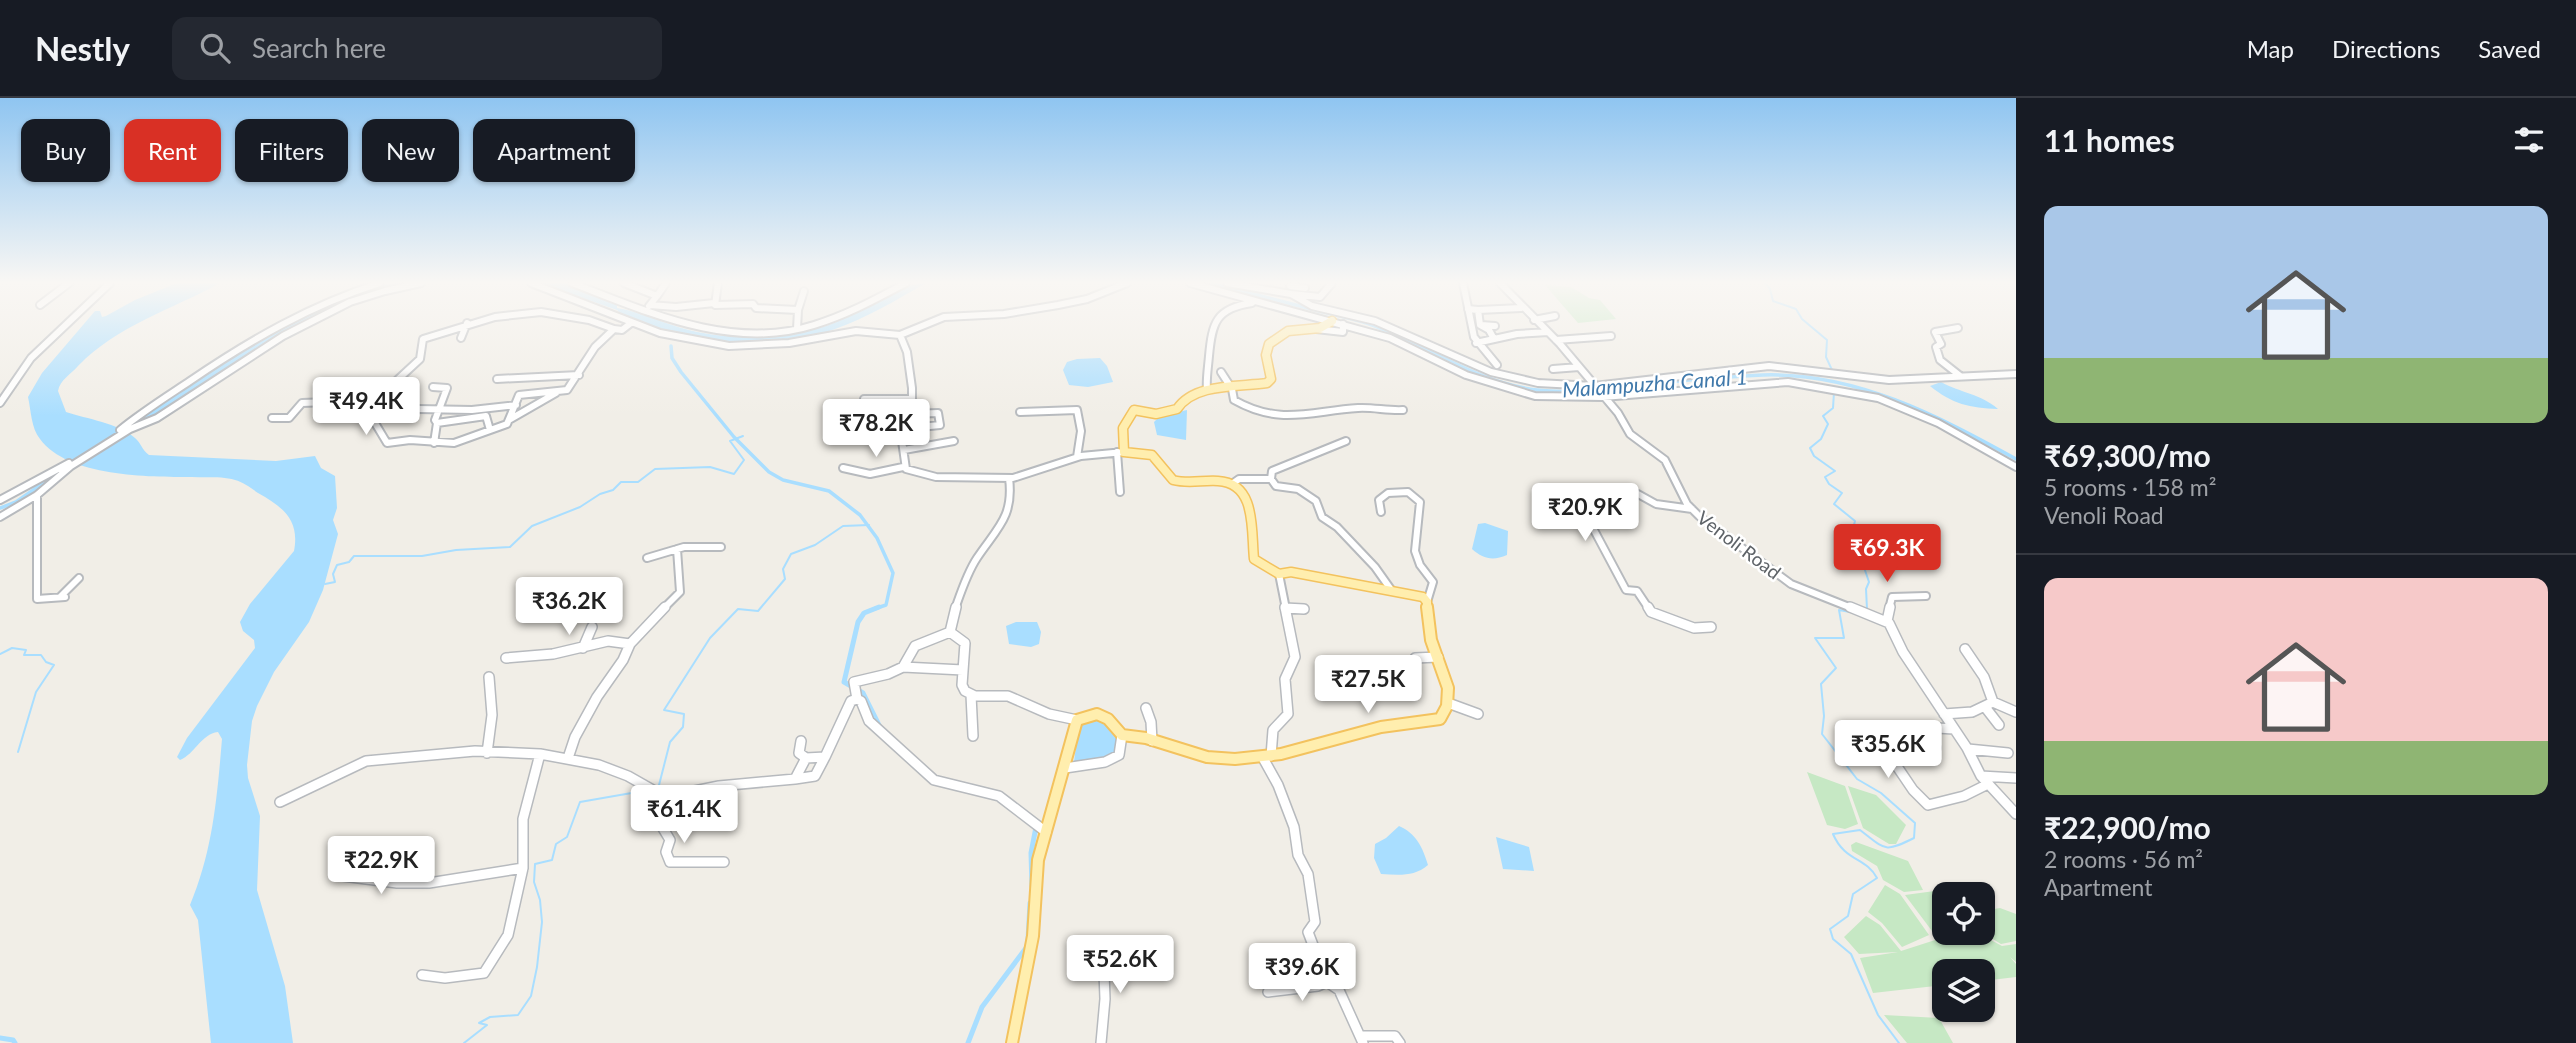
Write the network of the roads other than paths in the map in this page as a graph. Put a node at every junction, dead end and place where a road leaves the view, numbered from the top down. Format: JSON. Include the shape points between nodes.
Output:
{"nodes":[{"id":1,"x":63,"y":327,"type":"edge"},
{"id":2,"x":275,"y":327,"type":"edge"},
{"id":3,"x":301,"y":327,"type":"edge"},
{"id":4,"x":456,"y":327,"type":"edge"},
{"id":5,"x":465,"y":327,"type":"edge"},
{"id":6,"x":610,"y":327,"type":"edge"},
{"id":7,"x":624,"y":327,"type":"edge"},
{"id":8,"x":645,"y":327,"type":"edge"},
{"id":9,"x":694,"y":327,"type":"edge"},
{"id":10,"x":803,"y":327,"type":"edge"},
{"id":11,"x":919,"y":327,"type":"edge"},
{"id":12,"x":1214,"y":327,"type":"edge"},
{"id":13,"x":1320,"y":327,"type":"edge"},
{"id":14,"x":1343,"y":327,"type":"edge"},
{"id":15,"x":1353,"y":327,"type":"edge"},
{"id":16,"x":1390,"y":327,"type":"edge"},
{"id":17,"x":1471,"y":327,"type":"edge"},
{"id":18,"x":1484,"y":327,"type":"edge"},
{"id":19,"x":1542,"y":327,"type":"edge"},
{"id":20,"x":1958,"y":328,"type":"dead end"},
{"id":21,"x":614,"y":329,"type":"junction"},
{"id":22,"x":797,"y":329,"type":"joint"},
{"id":23,"x":1316,"y":329,"type":"junction"},
{"id":24,"x":1548,"y":332,"type":"junction"},
{"id":25,"x":900,"y":335,"type":"junction"},
{"id":26,"x":1612,"y":336,"type":"dead end"},
{"id":27,"x":461,"y":338,"type":"dead end"},
{"id":28,"x":1494,"y":339,"type":"junction"},
{"id":29,"x":1556,"y":340,"type":"junction"},
{"id":30,"x":1476,"y":343,"type":"junction"},
{"id":31,"x":1497,"y":365,"type":"dead end"},
{"id":32,"x":1579,"y":367,"type":"junction"},
{"id":33,"x":1553,"y":369,"type":"dead end"},
{"id":34,"x":1221,"y":372,"type":"dead end"},
{"id":35,"x":2016,"y":374,"type":"edge"},
{"id":36,"x":579,"y":375,"type":"junction"},
{"id":37,"x":1960,"y":376,"type":"junction"},
{"id":38,"x":497,"y":379,"type":"dead end"},
{"id":39,"x":1594,"y":386,"type":"junction"},
{"id":40,"x":433,"y":387,"type":"dead end"},
{"id":41,"x":1232,"y":389,"type":"junction"},
{"id":42,"x":1207,"y":390,"type":"junction"},
{"id":43,"x":558,"y":391,"type":"junction"},
{"id":44,"x":1602,"y":396,"type":"junction"},
{"id":45,"x":864,"y":399,"type":"dead end"},
{"id":46,"x":912,"y":399,"type":"junction"},
{"id":47,"x":381,"y":400,"type":"junction"},
{"id":48,"x":0,"y":403,"type":"edge"},
{"id":49,"x":516,"y":405,"type":"junction"},
{"id":50,"x":418,"y":408,"type":"dead end"},
{"id":51,"x":438,"y":408,"type":"junction"},
{"id":52,"x":472,"y":410,"type":"junction"},
{"id":53,"x":1403,"y":410,"type":"dead end"},
{"id":54,"x":1020,"y":412,"type":"dead end"},
{"id":55,"x":912,"y":414,"type":"junction"},
{"id":56,"x":272,"y":418,"type":"dead end"},
{"id":57,"x":469,"y":419,"type":"junction"},
{"id":58,"x":509,"y":421,"type":"junction"},
{"id":59,"x":437,"y":423,"type":"junction"},
{"id":60,"x":910,"y":428,"type":"junction"},
{"id":61,"x":125,"y":430,"type":"junction"},
{"id":62,"x":489,"y":430,"type":"junction"},
{"id":63,"x":954,"y":441,"type":"dead end"},
{"id":64,"x":1346,"y":441,"type":"dead end"},
{"id":65,"x":434,"y":443,"type":"junction"},
{"id":66,"x":904,"y":450,"type":"junction"},
{"id":67,"x":1121,"y":452,"type":"junction"},
{"id":68,"x":1077,"y":457,"type":"junction"},
{"id":69,"x":67,"y":466,"type":"junction"},
{"id":70,"x":903,"y":467,"type":"junction"},
{"id":71,"x":2016,"y":467,"type":"edge"},
{"id":72,"x":843,"y":468,"type":"dead end"},
{"id":73,"x":1267,"y":477,"type":"junction"},
{"id":74,"x":1009,"y":478,"type":"junction"},
{"id":75,"x":1232,"y":484,"type":"junction"},
{"id":76,"x":1298,"y":489,"type":"junction"},
{"id":77,"x":1308,"y":489,"type":"dead end"},
{"id":78,"x":1120,"y":492,"type":"dead end"},
{"id":79,"x":37,"y":495,"type":"junction"},
{"id":80,"x":0,"y":500,"type":"edge"},
{"id":81,"x":1692,"y":509,"type":"junction"},
{"id":82,"x":1381,"y":512,"type":"dead end"},
{"id":83,"x":0,"y":517,"type":"edge"},
{"id":84,"x":721,"y":547,"type":"dead end"},
{"id":85,"x":677,"y":549,"type":"junction"},
{"id":86,"x":647,"y":558,"type":"dead end"},
{"id":87,"x":1279,"y":574,"type":"junction"},
{"id":88,"x":79,"y":579,"type":"dead end"},
{"id":89,"x":1392,"y":591,"type":"junction"},
{"id":90,"x":1926,"y":596,"type":"dead end"},
{"id":91,"x":1427,"y":603,"type":"junction"},
{"id":92,"x":1285,"y":608,"type":"junction"},
{"id":93,"x":1304,"y":609,"type":"dead end"},
{"id":94,"x":1887,"y":621,"type":"junction"},
{"id":95,"x":592,"y":627,"type":"dead end"},
{"id":96,"x":1711,"y":627,"type":"dead end"},
{"id":97,"x":950,"y":632,"type":"junction"},
{"id":98,"x":630,"y":644,"type":"junction"},
{"id":99,"x":583,"y":648,"type":"junction"},
{"id":100,"x":1965,"y":649,"type":"dead end"},
{"id":101,"x":1438,"y":657,"type":"junction"},
{"id":102,"x":506,"y":658,"type":"dead end"},
{"id":103,"x":1415,"y":658,"type":"dead end"},
{"id":104,"x":903,"y":667,"type":"junction"},
{"id":105,"x":963,"y":670,"type":"junction"},
{"id":106,"x":489,"y":677,"type":"dead end"},
{"id":107,"x":971,"y":695,"type":"junction"},
{"id":108,"x":857,"y":699,"type":"junction"},
{"id":109,"x":1448,"y":703,"type":"junction"},
{"id":110,"x":1989,"y":705,"type":"junction"},
{"id":111,"x":1146,"y":708,"type":"dead end"},
{"id":112,"x":2016,"y":709,"type":"edge"},
{"id":113,"x":1478,"y":714,"type":"dead end"},
{"id":114,"x":1944,"y":714,"type":"junction"},
{"id":115,"x":1077,"y":720,"type":"junction"},
{"id":116,"x":1999,"y":725,"type":"dead end"},
{"id":117,"x":1954,"y":729,"type":"junction"},
{"id":118,"x":1873,"y":731,"type":"dead end"},
{"id":119,"x":972,"y":736,"type":"dead end"},
{"id":120,"x":1122,"y":736,"type":"junction"},
{"id":121,"x":1895,"y":740,"type":"dead end"},
{"id":122,"x":801,"y":741,"type":"dead end"},
{"id":123,"x":1152,"y":741,"type":"junction"},
{"id":124,"x":1968,"y":749,"type":"junction"},
{"id":125,"x":487,"y":752,"type":"junction"},
{"id":126,"x":2008,"y":753,"type":"dead end"},
{"id":127,"x":540,"y":754,"type":"junction"},
{"id":128,"x":825,"y":757,"type":"junction"},
{"id":129,"x":1267,"y":757,"type":"junction"},
{"id":130,"x":568,"y":758,"type":"junction"},
{"id":131,"x":806,"y":758,"type":"junction"},
{"id":132,"x":1065,"y":768,"type":"junction"},
{"id":133,"x":1980,"y":776,"type":"junction"},
{"id":134,"x":2016,"y":778,"type":"edge"},
{"id":135,"x":795,"y":779,"type":"junction"},
{"id":136,"x":1986,"y":785,"type":"junction"},
{"id":137,"x":665,"y":797,"type":"junction"},
{"id":138,"x":280,"y":802,"type":"dead end"},
{"id":139,"x":2016,"y":814,"type":"edge"},
{"id":140,"x":1043,"y":830,"type":"junction"},
{"id":141,"x":724,"y":862,"type":"dead end"},
{"id":142,"x":523,"y":868,"type":"junction"},
{"id":143,"x":335,"y":876,"type":"dead end"},
{"id":144,"x":1103,"y":945,"type":"dead end"},
{"id":145,"x":422,"y":975,"type":"dead end"},
{"id":146,"x":1327,"y":982,"type":"junction"},
{"id":147,"x":1268,"y":992,"type":"dead end"},
{"id":148,"x":1362,"y":1039,"type":"edge"},
{"id":149,"x":1012,"y":1043,"type":"edge"},
{"id":150,"x":1101,"y":1043,"type":"edge"},
{"id":151,"x":1400,"y":1043,"type":"edge"}],
"edges":[{"from":1,"to":48,"type":"street","via":[[38,350]]},
{"from":2,"to":61,"type":"street","via":[[137,416]]},
{"from":3,"to":61,"type":"street","via":[[157,418]]},
{"from":4,"to":47,"type":"street","via":[[423,339],[420,359],[396,377]]},
{"from":5,"to":27,"type":"street"},
{"from":6,"to":21,"type":"street"},
{"from":7,"to":21,"type":"street"},
{"from":8,"to":25,"type":"street","via":[[729,346],[789,343],[856,331]]},
{"from":9,"to":22,"type":"street","via":[[764,334]]},
{"from":10,"to":22,"type":"street"},
{"from":11,"to":25,"type":"street"},
{"from":12,"to":42,"type":"street"},
{"from":13,"to":23,"type":"main road"},
{"from":14,"to":23,"type":"street","via":[[1343,332]]},
{"from":15,"to":44,"type":"street","via":[[1390,338],[1466,375],[1514,392],[1555,398]]},
{"from":16,"to":39,"type":"street","via":[[1514,380]]},
{"from":17,"to":30,"type":"street"},
{"from":18,"to":28,"type":"street"},
{"from":19,"to":24,"type":"street","name":"Venoli Road"},
{"from":20,"to":37,"type":"street","via":[[1935,334],[1941,344],[1936,348],[1940,360]]},
{"from":21,"to":36,"type":"street","via":[[595,346]]},
{"from":23,"to":41,"type":"main road","via":[[1282,333],[1266,347],[1270,381]]},
{"from":24,"to":28,"type":"street"},
{"from":24,"to":29,"type":"street","name":"Venoli Road"},
{"from":25,"to":46,"type":"street"},
{"from":26,"to":29,"type":"street"},
{"from":28,"to":30,"type":"street"},
{"from":29,"to":32,"type":"street","name":"Venoli Road"},
{"from":30,"to":31,"type":"street"},
{"from":32,"to":33,"type":"street"},
{"from":32,"to":39,"type":"street","name":"Venoli Road"},
{"from":34,"to":41,"type":"street"},
{"from":35,"to":37,"type":"street"},
{"from":36,"to":38,"type":"street"},
{"from":36,"to":43,"type":"street","via":[[567,390]]},
{"from":37,"to":39,"type":"street","via":[[1889,380],[1769,366]]},
{"from":39,"to":44,"type":"street","name":"Venoli Road"},
{"from":40,"to":51,"type":"street","via":[[447,388]]},
{"from":41,"to":42,"type":"main road"},
{"from":41,"to":53,"type":"street","via":[[1234,401],[1252,413],[1284,419],[1334,409]]},
{"from":42,"to":67,"type":"main road","via":[[1187,396],[1175,410],[1156,414],[1134,410],[1123,428]]},
{"from":43,"to":49,"type":"street","via":[[519,395]]},
{"from":43,"to":58,"type":"street"},
{"from":44,"to":71,"type":"street","via":[[1788,382],[1833,389],[1878,398],[1919,414]]},
{"from":44,"to":81,"type":"street","name":"Venoli Road","via":[[1630,434],[1665,460]]},
{"from":45,"to":46,"type":"street"},
{"from":46,"to":55,"type":"street"},
{"from":47,"to":56,"type":"street","via":[[302,403],[289,418]]},
{"from":47,"to":65,"type":"street","via":[[372,418],[384,441]]},
{"from":49,"to":52,"type":"street"},
{"from":49,"to":58,"type":"street"},
{"from":50,"to":51,"type":"street"},
{"from":51,"to":52,"type":"street"},
{"from":51,"to":59,"type":"street"},
{"from":52,"to":57,"type":"street"},
{"from":54,"to":68,"type":"street","via":[[1077,410],[1081,431]]},
{"from":55,"to":60,"type":"street"},
{"from":55,"to":60,"type":"street","via":[[938,413],[940,425]]},
{"from":57,"to":59,"type":"street"},
{"from":57,"to":62,"type":"street","via":[[486,416]]},
{"from":58,"to":62,"type":"street"},
{"from":59,"to":65,"type":"street"},
{"from":60,"to":66,"type":"street","via":[[901,439]]},
{"from":61,"to":69,"type":"street"},
{"from":62,"to":65,"type":"street","via":[[454,443]]},
{"from":63,"to":66,"type":"street"},
{"from":64,"to":73,"type":"street"},
{"from":66,"to":70,"type":"street"},
{"from":67,"to":68,"type":"street"},
{"from":67,"to":75,"type":"main road","via":[[1149,454],[1174,480]]},
{"from":67,"to":78,"type":"street"},
{"from":68,"to":74,"type":"street"},
{"from":69,"to":79,"type":"street"},
{"from":69,"to":80,"type":"street"},
{"from":70,"to":72,"type":"street","via":[[870,474]]},
{"from":70,"to":74,"type":"street","via":[[936,477]]},
{"from":73,"to":75,"type":"street","via":[[1239,479]]},
{"from":73,"to":76,"type":"street","via":[[1276,486]]},
{"from":74,"to":97,"type":"street","via":[[1006,520],[970,570]]},
{"from":75,"to":87,"type":"main road","via":[[1244,496],[1255,560]]},
{"from":76,"to":77,"type":"street"},
{"from":76,"to":89,"type":"street","via":[[1316,501],[1322,517],[1375,567]]},
{"from":79,"to":83,"type":"street"},
{"from":79,"to":88,"type":"street","via":[[37,599],[63,597]]},
{"from":81,"to":94,"type":"street","name":"Venoli Road","via":[[1791,584]]},
{"from":81,"to":96,"type":"street","via":[[1666,507],[1638,494],[1588,502],[1594,512],[1586,515],[1626,590],[1637,591],[1651,612],[1694,628]]},
{"from":82,"to":91,"type":"street","via":[[1379,500],[1388,493],[1408,492],[1420,502],[1416,556],[1430,573],[1433,586]]},
{"from":84,"to":85,"type":"street","via":[[707,544]]},
{"from":85,"to":86,"type":"street"},
{"from":85,"to":98,"type":"street","via":[[680,592]]},
{"from":87,"to":89,"type":"main road","via":[[1291,572]]},
{"from":87,"to":92,"type":"street"},
{"from":89,"to":91,"type":"main road","via":[[1423,597]]},
{"from":90,"to":94,"type":"street","via":[[1892,597]]},
{"from":91,"to":101,"type":"main road"},
{"from":92,"to":93,"type":"street"},
{"from":92,"to":129,"type":"street","via":[[1295,657],[1285,679],[1288,714],[1273,730]]},
{"from":94,"to":114,"type":"street"},
{"from":95,"to":99,"type":"street"},
{"from":97,"to":104,"type":"street","via":[[915,643]]},
{"from":97,"to":105,"type":"street","via":[[965,643]]},
{"from":98,"to":99,"type":"street","via":[[608,641]]},
{"from":98,"to":130,"type":"street","via":[[575,737]]},
{"from":99,"to":102,"type":"street"},
{"from":100,"to":110,"type":"street","via":[[1984,677]]},
{"from":101,"to":103,"type":"street"},
{"from":101,"to":109,"type":"main road","via":[[1448,678]]},
{"from":104,"to":105,"type":"street"},
{"from":104,"to":108,"type":"street","via":[[854,682]]},
{"from":105,"to":107,"type":"street","via":[[962,685]]},
{"from":106,"to":125,"type":"street","via":[[494,708]]},
{"from":107,"to":115,"type":"street","via":[[1010,696]]},
{"from":107,"to":119,"type":"street"},
{"from":108,"to":128,"type":"street","via":[[851,701]]},
{"from":108,"to":140,"type":"street","via":[[869,721],[934,780],[999,796]]},
{"from":109,"to":113,"type":"street"},
{"from":109,"to":129,"type":"main road","via":[[1436,722],[1385,726]]},
{"from":110,"to":112,"type":"street"},
{"from":110,"to":114,"type":"street","via":[[1972,712]]},
{"from":110,"to":116,"type":"street"},
{"from":111,"to":123,"type":"street"},
{"from":114,"to":117,"type":"street"},
{"from":115,"to":120,"type":"main road","via":[[1101,714]]},
{"from":115,"to":132,"type":"main road"},
{"from":117,"to":121,"type":"street","via":[[1920,727],[1936,748],[1909,753]]},
{"from":117,"to":124,"type":"street"},
{"from":118,"to":136,"type":"street","via":[[1928,805]]},
{"from":120,"to":123,"type":"main road"},
{"from":120,"to":132,"type":"street","via":[[1119,755],[1110,761]]},
{"from":122,"to":131,"type":"street","via":[[799,753]]},
{"from":123,"to":129,"type":"main road","via":[[1216,759]]},
{"from":124,"to":126,"type":"street"},
{"from":124,"to":133,"type":"street"},
{"from":125,"to":127,"type":"street"},
{"from":125,"to":138,"type":"street","via":[[366,761]]},
{"from":127,"to":130,"type":"street"},
{"from":127,"to":142,"type":"street","via":[[523,820]]},
{"from":128,"to":131,"type":"street"},
{"from":128,"to":135,"type":"street","via":[[815,776]]},
{"from":129,"to":146,"type":"street","via":[[1308,874],[1315,922],[1308,932]]},
{"from":130,"to":137,"type":"street","via":[[628,776]]},
{"from":131,"to":135,"type":"street"},
{"from":132,"to":140,"type":"main road"},
{"from":133,"to":134,"type":"street"},
{"from":133,"to":136,"type":"street"},
{"from":135,"to":137,"type":"street"},
{"from":136,"to":139,"type":"street"},
{"from":137,"to":141,"type":"street","via":[[658,808],[670,840],[666,852],[670,862]]},
{"from":140,"to":149,"type":"main road","via":[[1033,936]]},
{"from":142,"to":143,"type":"street","via":[[429,883]]},
{"from":142,"to":145,"type":"street","via":[[509,938],[484,973],[445,978]]},
{"from":144,"to":150,"type":"street"},
{"from":146,"to":147,"type":"street"},
{"from":146,"to":148,"type":"street","via":[[1339,990]]},
{"from":148,"to":151,"type":"street","via":[[1395,1036]]}]}
